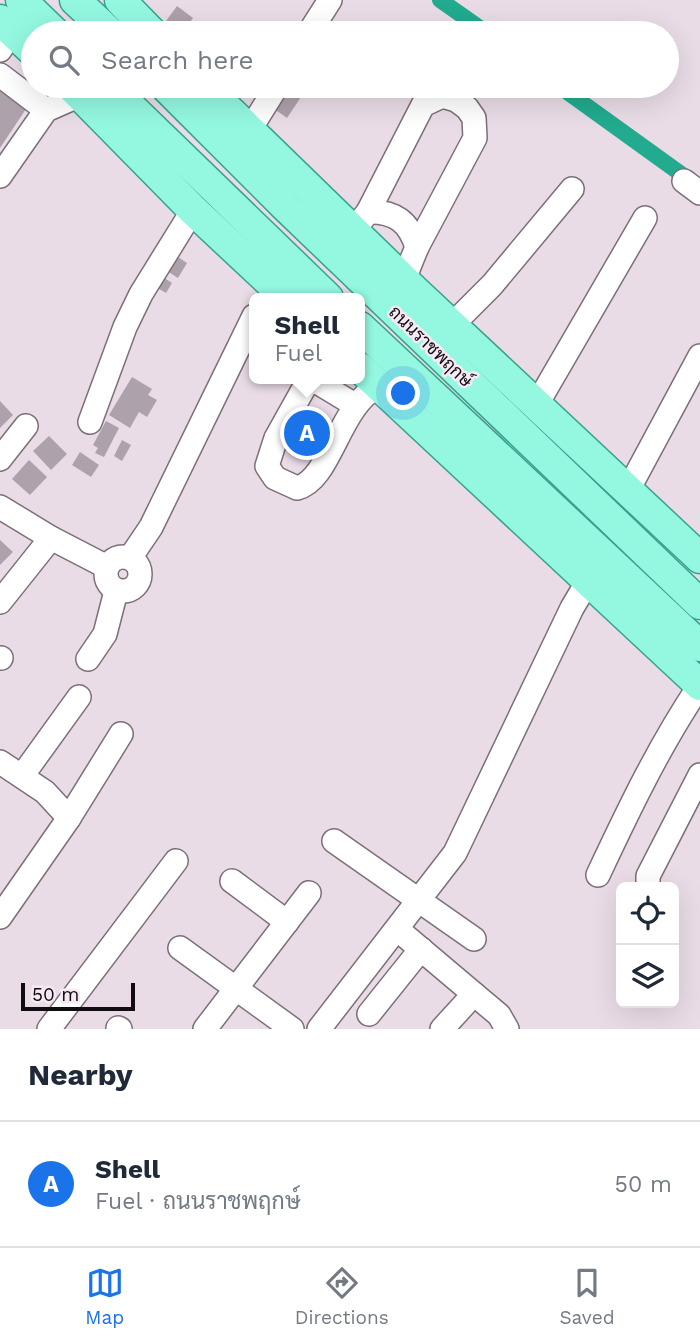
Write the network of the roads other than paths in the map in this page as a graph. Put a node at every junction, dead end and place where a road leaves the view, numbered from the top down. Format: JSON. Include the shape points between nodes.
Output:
{"nodes":[{"id":1,"x":21,"y":0,"type":"edge"},
{"id":2,"x":75,"y":0,"type":"edge"},
{"id":3,"x":120,"y":0,"type":"edge"},
{"id":4,"x":330,"y":0,"type":"edge"},
{"id":5,"x":43,"y":21,"type":"edge"},
{"id":6,"x":97,"y":21,"type":"edge"},
{"id":7,"x":140,"y":21,"type":"edge"},
{"id":8,"x":317,"y":21,"type":"edge"},
{"id":9,"x":0,"y":75,"type":"edge"},
{"id":10,"x":21,"y":91,"type":"edge"},
{"id":11,"x":30,"y":98,"type":"edge"},
{"id":12,"x":64,"y":98,"type":"edge"},
{"id":13,"x":84,"y":98,"type":"edge"},
{"id":14,"x":121,"y":98,"type":"edge"},
{"id":15,"x":177,"y":98,"type":"edge"},
{"id":16,"x":216,"y":98,"type":"edge"},
{"id":17,"x":270,"y":98,"type":"edge"},
{"id":18,"x":438,"y":98,"type":"edge"},
{"id":19,"x":447,"y":98,"type":"edge"},
{"id":20,"x":46,"y":110,"type":"junction"},
{"id":21,"x":249,"y":131,"type":"junction"},
{"id":22,"x":0,"y":176,"type":"edge"},
{"id":23,"x":572,"y":190,"type":"dead end"},
{"id":24,"x":286,"y":207,"type":"junction"},
{"id":25,"x":193,"y":210,"type":"junction"},
{"id":26,"x":645,"y":218,"type":"dead end"},
{"id":27,"x":361,"y":222,"type":"junction"},
{"id":28,"x":219,"y":233,"type":"junction"},
{"id":29,"x":416,"y":247,"type":"junction"},
{"id":30,"x":409,"y":285,"type":"junction"},
{"id":31,"x":275,"y":293,"type":"edge"},
{"id":32,"x":313,"y":293,"type":"edge"},
{"id":33,"x":323,"y":293,"type":"edge"},
{"id":34,"x":452,"y":325,"type":"junction"},
{"id":35,"x":249,"y":326,"type":"edge"},
{"id":36,"x":365,"y":333,"type":"edge"},
{"id":37,"x":700,"y":356,"type":"edge"},
{"id":38,"x":369,"y":377,"type":"edge"},
{"id":39,"x":307,"y":384,"type":"edge"},
{"id":40,"x":319,"y":384,"type":"edge"},
{"id":41,"x":537,"y":404,"type":"junction"},
{"id":42,"x":355,"y":405,"type":"junction"},
{"id":43,"x":90,"y":422,"type":"dead end"},
{"id":44,"x":26,"y":426,"type":"dead end"},
{"id":45,"x":0,"y":459,"type":"edge"},
{"id":46,"x":628,"y":490,"type":"junction"},
{"id":47,"x":0,"y":508,"type":"edge"},
{"id":48,"x":51,"y":538,"type":"junction"},
{"id":49,"x":130,"y":558,"type":"junction"},
{"id":50,"x":700,"y":558,"type":"edge"},
{"id":51,"x":107,"y":567,"type":"junction"},
{"id":52,"x":588,"y":581,"type":"junction"},
{"id":53,"x":116,"y":590,"type":"junction"},
{"id":54,"x":0,"y":602,"type":"edge"},
{"id":55,"x":700,"y":604,"type":"edge"},
{"id":56,"x":700,"y":646,"type":"edge"},
{"id":57,"x":88,"y":659,"type":"dead end"},
{"id":58,"x":700,"y":685,"type":"edge"},
{"id":59,"x":79,"y":697,"type":"dead end"},
{"id":60,"x":121,"y":734,"type":"dead end"},
{"id":61,"x":0,"y":762,"type":"edge"},
{"id":62,"x":700,"y":775,"type":"edge"},
{"id":63,"x":22,"y":776,"type":"junction"},
{"id":64,"x":68,"y":818,"type":"junction"},
{"id":65,"x":334,"y":841,"type":"dead end"},
{"id":66,"x":176,"y":861,"type":"dead end"},
{"id":67,"x":598,"y":875,"type":"dead end"},
{"id":68,"x":232,"y":881,"type":"dead end"},
{"id":69,"x":648,"y":882,"type":"edge"},
{"id":70,"x":309,"y":893,"type":"dead end"},
{"id":71,"x":419,"y":902,"type":"junction"},
{"id":72,"x":0,"y":917,"type":"edge"},
{"id":73,"x":287,"y":922,"type":"junction"},
{"id":74,"x":397,"y":929,"type":"junction"},
{"id":75,"x":474,"y":939,"type":"dead end"},
{"id":76,"x":180,"y":948,"type":"dead end"},
{"id":77,"x":421,"y":949,"type":"junction"},
{"id":78,"x":236,"y":988,"type":"junction"},
{"id":79,"x":474,"y":994,"type":"junction"},
{"id":80,"x":369,"y":1014,"type":"dead end"},
{"id":81,"x":49,"y":1029,"type":"edge"},
{"id":82,"x":205,"y":1029,"type":"edge"},
{"id":83,"x":292,"y":1029,"type":"edge"},
{"id":84,"x":319,"y":1029,"type":"edge"},
{"id":85,"x":442,"y":1029,"type":"edge"},
{"id":86,"x":507,"y":1029,"type":"edge"}],
"edges":[{"from":1,"to":5,"type":"main road"},
{"from":2,"to":6,"type":"main road"},
{"from":3,"to":7,"type":"main road"},
{"from":4,"to":8,"type":"street"},
{"from":9,"to":10,"type":"street"},
{"from":11,"to":20,"type":"street"},
{"from":12,"to":20,"type":"street"},
{"from":13,"to":25,"type":"main road"},
{"from":14,"to":33,"type":"main road"},
{"from":15,"to":24,"type":"main road","name":"ถนนราชพฤกษ์"},
{"from":16,"to":21,"type":"main road","name":"ถนนราชพฤกษ์"},
{"from":17,"to":21,"type":"street"},
{"from":18,"to":27,"type":"street","via":[[423,105]]},
{"from":19,"to":29,"type":"street","via":[[461,104],[474,118],[475,138]]},
{"from":20,"to":22,"type":"street"},
{"from":21,"to":27,"type":"main road","name":"ถนนราชพฤกษ์"},
{"from":23,"to":34,"type":"street"},
{"from":24,"to":30,"type":"main road"},
{"from":24,"to":55,"type":"main road","name":"ถนนราชพฤกษ์"},
{"from":25,"to":28,"type":"main road"},
{"from":25,"to":43,"type":"street","via":[[141,294]]},
{"from":26,"to":41,"type":"street"},
{"from":27,"to":29,"type":"street","via":[[392,214],[412,232]]},
{"from":27,"to":30,"type":"main road","name":"ถนนราชพฤกษ์"},
{"from":28,"to":31,"type":"main road"},
{"from":28,"to":32,"type":"main road"},
{"from":29,"to":30,"type":"street"},
{"from":30,"to":34,"type":"main road","name":"ถนนราชพฤกษ์"},
{"from":34,"to":41,"type":"main road","name":"ถนนราชพฤกษ์"},
{"from":35,"to":49,"type":"street","via":[[151,527]]},
{"from":36,"to":56,"type":"main road","name":"ถนนราชพฤกษ์"},
{"from":37,"to":46,"type":"street"},
{"from":38,"to":42,"type":"street","via":[[369,390]]},
{"from":38,"to":52,"type":"main road"},
{"from":39,"to":42,"type":"street","via":[[268,457],[270,472],[288,486],[297,488],[312,481]]},
{"from":40,"to":42,"type":"street"},
{"from":41,"to":46,"type":"main road","name":"ถนนราชพฤกษ์"},
{"from":44,"to":45,"type":"street"},
{"from":46,"to":50,"type":"main road","name":"ถนนราชพฤกษ์"},
{"from":47,"to":48,"type":"street"},
{"from":48,"to":51,"type":"street"},
{"from":48,"to":54,"type":"street"},
{"from":49,"to":51,"type":"street","via":[[117,558]]},
{"from":49,"to":53,"type":"street","via":[[139,568],[139,581],[129,590]]},
{"from":51,"to":53,"type":"street","via":[[106,580]]},
{"from":52,"to":58,"type":"main road"},
{"from":52,"to":71,"type":"street","via":[[468,829]]},
{"from":53,"to":57,"type":"street","via":[[105,634]]},
{"from":58,"to":67,"type":"street","via":[[644,777]]},
{"from":59,"to":63,"type":"street"},
{"from":60,"to":64,"type":"street"},
{"from":61,"to":63,"type":"street"},
{"from":62,"to":69,"type":"street"},
{"from":63,"to":64,"type":"street","via":[[45,792]]},
{"from":64,"to":72,"type":"street"},
{"from":65,"to":71,"type":"street"},
{"from":66,"to":81,"type":"street"},
{"from":68,"to":73,"type":"street"},
{"from":70,"to":73,"type":"street"},
{"from":71,"to":74,"type":"street"},
{"from":71,"to":75,"type":"street"},
{"from":73,"to":78,"type":"street"},
{"from":74,"to":77,"type":"street"},
{"from":74,"to":84,"type":"street"},
{"from":76,"to":78,"type":"street"},
{"from":77,"to":79,"type":"street"},
{"from":77,"to":80,"type":"street"},
{"from":78,"to":82,"type":"street"},
{"from":78,"to":83,"type":"street"},
{"from":79,"to":85,"type":"street"},
{"from":79,"to":86,"type":"street","via":[[499,1015]]}]}
